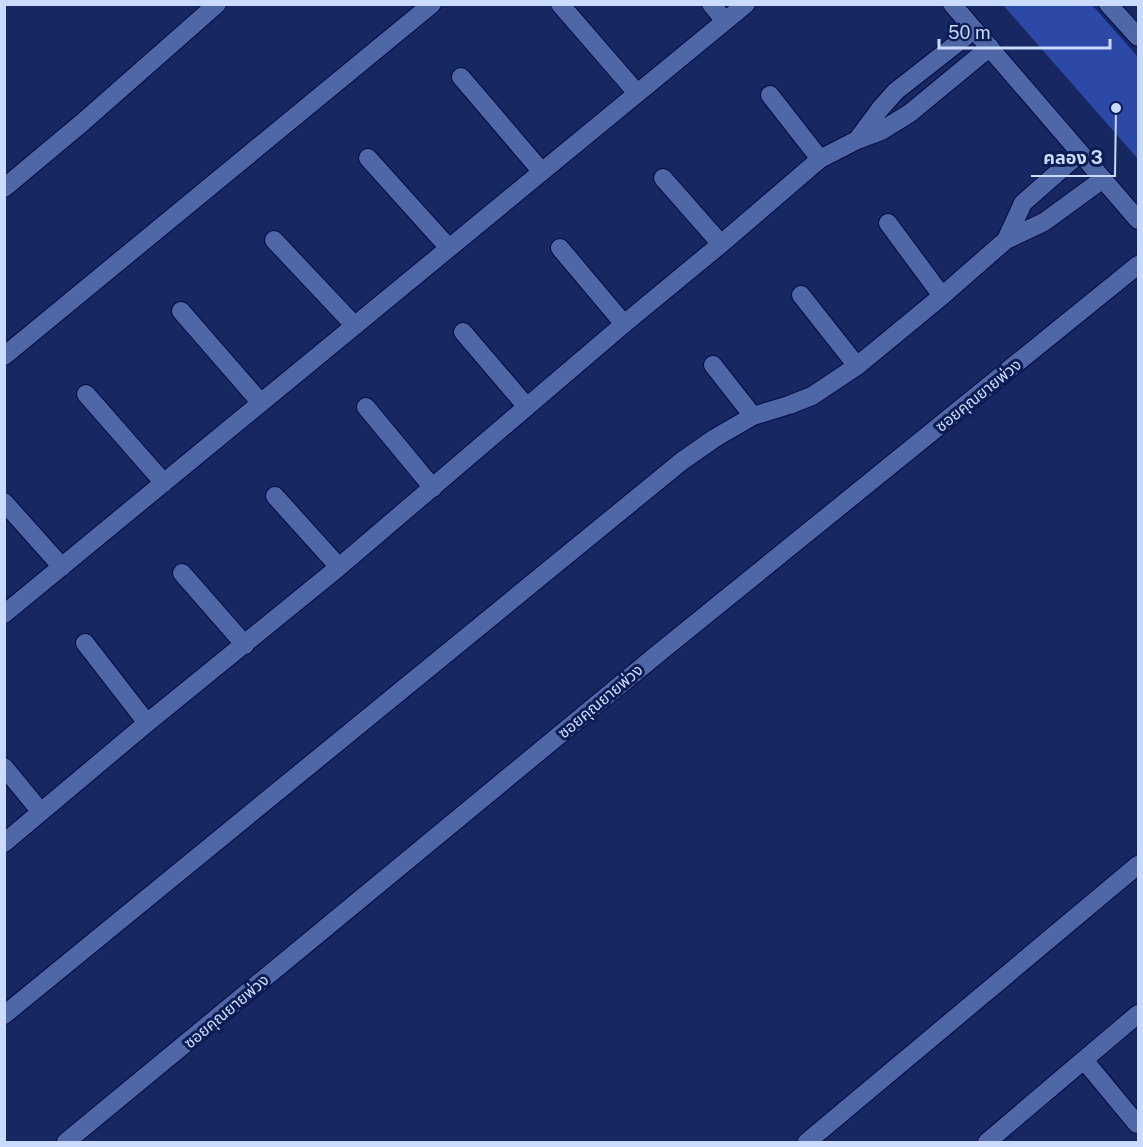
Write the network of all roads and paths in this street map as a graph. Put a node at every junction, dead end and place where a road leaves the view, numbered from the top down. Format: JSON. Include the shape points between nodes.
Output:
{"nodes":[{"id":1,"x":217,"y":4,"type":"edge"},
{"id":2,"x":432,"y":4,"type":"edge"},
{"id":3,"x":560,"y":4,"type":"edge"},
{"id":4,"x":711,"y":4,"type":"edge"},
{"id":5,"x":746,"y":4,"type":"edge"},
{"id":6,"x":952,"y":4,"type":"edge"},
{"id":7,"x":1108,"y":4,"type":"edge"},
{"id":8,"x":725,"y":21,"type":"junction"},
{"id":9,"x":974,"y":30,"type":"junction"},
{"id":10,"x":1138,"y":37,"type":"edge"},
{"id":11,"x":990,"y":47,"type":"junction"},
{"id":12,"x":461,"y":77,"type":"dead end"},
{"id":13,"x":638,"y":93,"type":"junction"},
{"id":14,"x":770,"y":95,"type":"dead end"},
{"id":15,"x":857,"y":140,"type":"junction"},
{"id":16,"x":1080,"y":153,"type":"junction"},
{"id":17,"x":368,"y":158,"type":"dead end"},
{"id":18,"x":820,"y":159,"type":"junction"},
{"id":19,"x":542,"y":172,"type":"junction"},
{"id":20,"x":663,"y":178,"type":"dead end"},
{"id":21,"x":1103,"y":178,"type":"junction"},
{"id":22,"x":4,"y":188,"type":"edge"},
{"id":23,"x":1138,"y":219,"type":"edge"},
{"id":24,"x":888,"y":222,"type":"dead end"},
{"id":25,"x":274,"y":240,"type":"dead end"},
{"id":26,"x":1006,"y":240,"type":"junction"},
{"id":27,"x":721,"y":244,"type":"junction"},
{"id":28,"x":449,"y":248,"type":"junction"},
{"id":29,"x":561,"y":248,"type":"dead end"},
{"id":30,"x":1138,"y":265,"type":"edge"},
{"id":31,"x":801,"y":295,"type":"dead end"},
{"id":32,"x":942,"y":297,"type":"junction"},
{"id":33,"x":181,"y":311,"type":"dead end"},
{"id":34,"x":624,"y":324,"type":"junction"},
{"id":35,"x":354,"y":326,"type":"junction"},
{"id":36,"x":463,"y":332,"type":"dead end"},
{"id":37,"x":4,"y":356,"type":"edge"},
{"id":38,"x":714,"y":365,"type":"dead end"},
{"id":39,"x":858,"y":366,"type":"junction"},
{"id":40,"x":86,"y":394,"type":"dead end"},
{"id":41,"x":261,"y":403,"type":"junction"},
{"id":42,"x":366,"y":407,"type":"dead end"},
{"id":43,"x":527,"y":407,"type":"junction"},
{"id":44,"x":753,"y":416,"type":"junction"},
{"id":45,"x":164,"y":483,"type":"junction"},
{"id":46,"x":433,"y":488,"type":"junction"},
{"id":47,"x":275,"y":496,"type":"dead end"},
{"id":48,"x":4,"y":502,"type":"edge"},
{"id":49,"x":62,"y":567,"type":"junction"},
{"id":50,"x":339,"y":567,"type":"junction"},
{"id":51,"x":182,"y":573,"type":"dead end"},
{"id":52,"x":4,"y":614,"type":"edge"},
{"id":53,"x":85,"y":643,"type":"dead end"},
{"id":54,"x":245,"y":645,"type":"junction"},
{"id":55,"x":147,"y":723,"type":"junction"},
{"id":56,"x":4,"y":767,"type":"edge"},
{"id":57,"x":41,"y":813,"type":"junction"},
{"id":58,"x":4,"y":843,"type":"edge"},
{"id":59,"x":1138,"y":865,"type":"edge"},
{"id":60,"x":1138,"y":1014,"type":"edge"},
{"id":61,"x":4,"y":1015,"type":"edge"},
{"id":62,"x":1084,"y":1060,"type":"junction"},
{"id":63,"x":1137,"y":1124,"type":"dead end"},
{"id":64,"x":66,"y":1143,"type":"edge"},
{"id":65,"x":807,"y":1143,"type":"edge"},
{"id":66,"x":987,"y":1143,"type":"edge"}],
"edges":[{"from":1,"to":22,"type":"street"},
{"from":2,"to":37,"type":"street"},
{"from":3,"to":13,"type":"street"},
{"from":4,"to":8,"type":"street"},
{"from":5,"to":8,"type":"street"},
{"from":6,"to":9,"type":"street"},
{"from":7,"to":10,"type":"street"},
{"from":8,"to":13,"type":"street"},
{"from":9,"to":11,"type":"street"},
{"from":9,"to":15,"type":"street","via":[[896,91]]},
{"from":11,"to":15,"type":"street","via":[[910,113]]},
{"from":11,"to":16,"type":"street"},
{"from":12,"to":19,"type":"street"},
{"from":13,"to":19,"type":"street"},
{"from":14,"to":18,"type":"street"},
{"from":15,"to":18,"type":"street"},
{"from":16,"to":21,"type":"street"},
{"from":16,"to":26,"type":"street","via":[[1023,203]]},
{"from":17,"to":28,"type":"street"},
{"from":18,"to":27,"type":"street"},
{"from":19,"to":28,"type":"street"},
{"from":20,"to":27,"type":"street"},
{"from":21,"to":23,"type":"street"},
{"from":21,"to":26,"type":"street","via":[[1044,222]]},
{"from":24,"to":32,"type":"street"},
{"from":25,"to":35,"type":"street"},
{"from":26,"to":32,"type":"street"},
{"from":27,"to":34,"type":"street"},
{"from":28,"to":35,"type":"street"},
{"from":29,"to":34,"type":"street"},
{"from":30,"to":64,"type":"street","name":"ซอยคุณยายพ่วง","via":[[660,652]]},
{"from":31,"to":39,"type":"street"},
{"from":32,"to":39,"type":"street"},
{"from":33,"to":41,"type":"street"},
{"from":34,"to":43,"type":"street"},
{"from":35,"to":41,"type":"street"},
{"from":36,"to":43,"type":"street"},
{"from":38,"to":44,"type":"street"},
{"from":39,"to":44,"type":"street","via":[[812,396]]},
{"from":40,"to":45,"type":"street"},
{"from":41,"to":45,"type":"street"},
{"from":42,"to":46,"type":"street"},
{"from":43,"to":46,"type":"street"},
{"from":44,"to":61,"type":"street","via":[[682,461]]},
{"from":45,"to":49,"type":"street"},
{"from":46,"to":50,"type":"street"},
{"from":47,"to":50,"type":"street"},
{"from":48,"to":49,"type":"street"},
{"from":49,"to":52,"type":"street"},
{"from":50,"to":54,"type":"street"},
{"from":51,"to":54,"type":"street"},
{"from":53,"to":55,"type":"street"},
{"from":54,"to":55,"type":"street"},
{"from":55,"to":57,"type":"street"},
{"from":56,"to":57,"type":"street"},
{"from":57,"to":58,"type":"street"},
{"from":59,"to":65,"type":"street"},
{"from":60,"to":62,"type":"street"},
{"from":62,"to":63,"type":"street"},
{"from":62,"to":66,"type":"street"}]}
